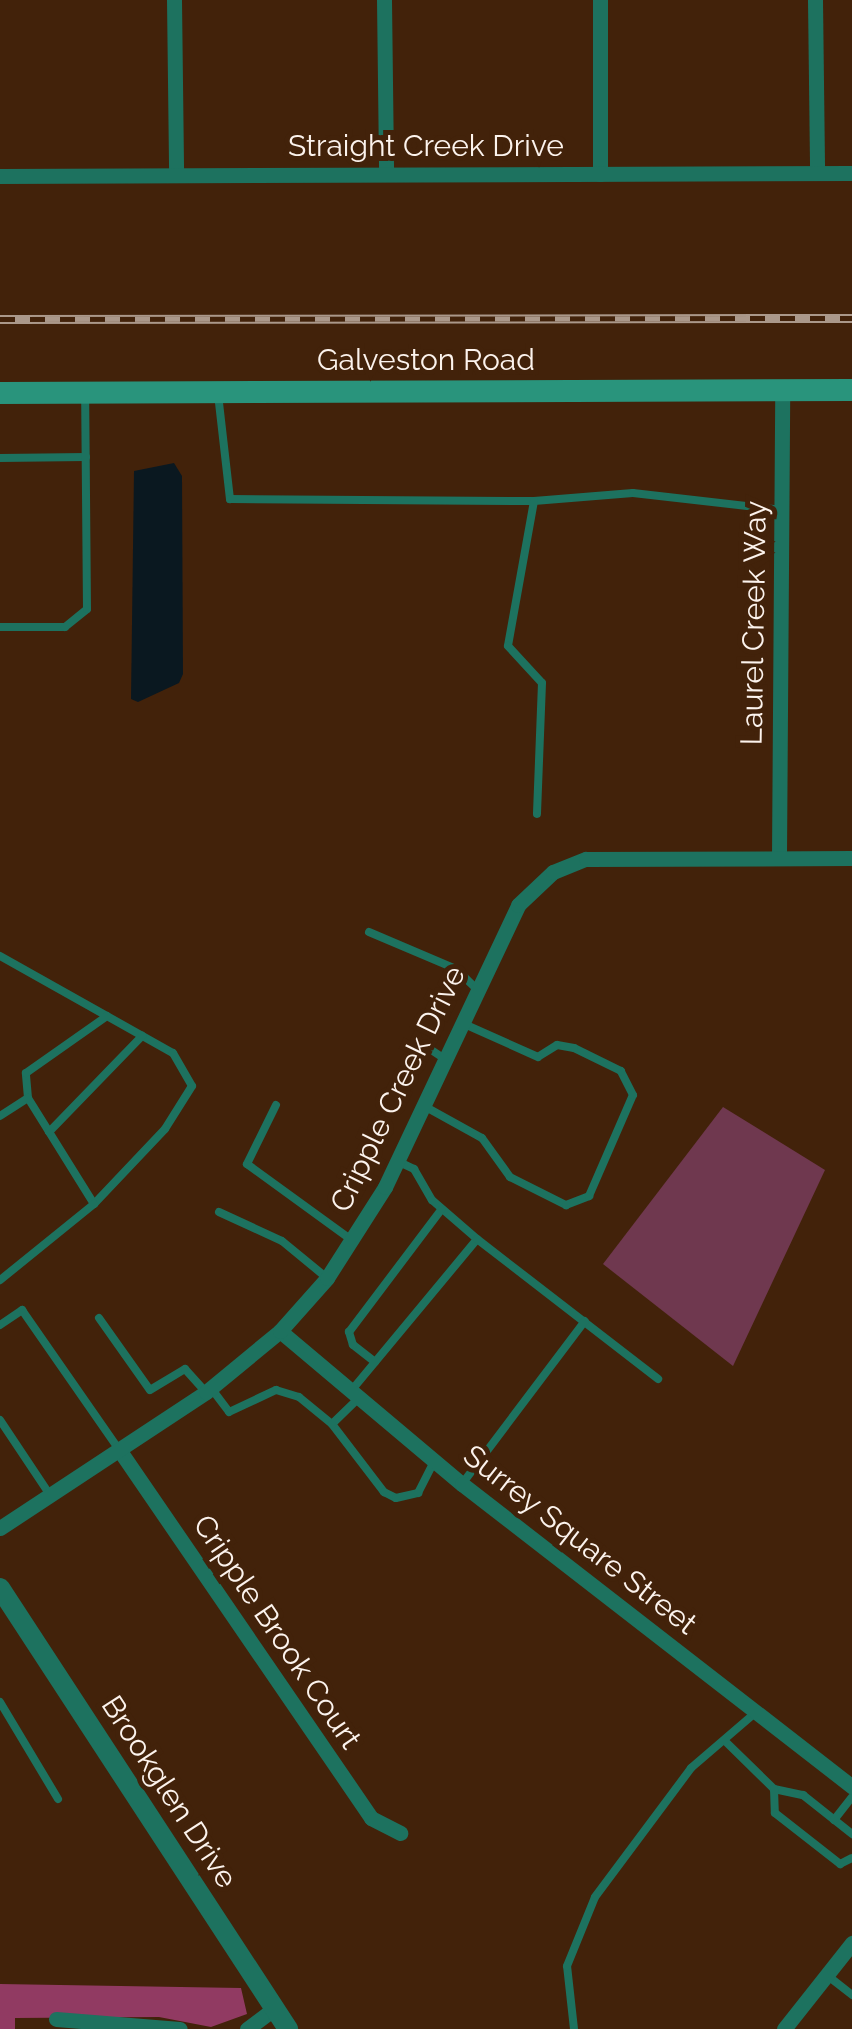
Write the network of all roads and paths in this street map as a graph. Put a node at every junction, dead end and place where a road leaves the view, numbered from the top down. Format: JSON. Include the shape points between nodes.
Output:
{"nodes":[{"id":1,"x":174,"y":0,"type":"edge"},
{"id":2,"x":384,"y":0,"type":"edge"},
{"id":3,"x":600,"y":0,"type":"edge"},
{"id":4,"x":815,"y":0,"type":"edge"},
{"id":5,"x":816,"y":173,"type":"junction"},
{"id":6,"x":852,"y":173,"type":"edge"},
{"id":7,"x":176,"y":174,"type":"junction"},
{"id":8,"x":386,"y":174,"type":"junction"},
{"id":9,"x":600,"y":174,"type":"junction"},
{"id":10,"x":0,"y":176,"type":"edge"},
{"id":11,"x":852,"y":390,"type":"edge"},
{"id":12,"x":782,"y":391,"type":"junction"},
{"id":13,"x":85,"y":392,"type":"junction"},
{"id":14,"x":218,"y":392,"type":"junction"},
{"id":15,"x":0,"y":393,"type":"edge"},
{"id":16,"x":86,"y":457,"type":"junction"},
{"id":17,"x":0,"y":458,"type":"edge"},
{"id":18,"x":534,"y":501,"type":"junction"},
{"id":19,"x":783,"y":510,"type":"junction"},
{"id":20,"x":0,"y":626,"type":"edge"},
{"id":21,"x":537,"y":814,"type":"dead end"},
{"id":22,"x":779,"y":856,"type":"junction"},
{"id":23,"x":852,"y":858,"type":"edge"},
{"id":24,"x":369,"y":932,"type":"dead end"},
{"id":25,"x":0,"y":956,"type":"edge"},
{"id":26,"x":478,"y":990,"type":"junction"},
{"id":27,"x":107,"y":1016,"type":"junction"},
{"id":28,"x":462,"y":1023,"type":"junction"},
{"id":29,"x":142,"y":1036,"type":"junction"},
{"id":30,"x":424,"y":1045,"type":"dead end"},
{"id":31,"x":445,"y":1059,"type":"junction"},
{"id":32,"x":28,"y":1098,"type":"junction"},
{"id":33,"x":276,"y":1105,"type":"dead end"},
{"id":34,"x":424,"y":1106,"type":"junction"},
{"id":35,"x":0,"y":1116,"type":"edge"},
{"id":36,"x":49,"y":1132,"type":"junction"},
{"id":37,"x":397,"y":1162,"type":"junction"},
{"id":38,"x":94,"y":1204,"type":"junction"},
{"id":39,"x":441,"y":1210,"type":"junction"},
{"id":40,"x":219,"y":1212,"type":"dead end"},
{"id":41,"x":477,"y":1238,"type":"junction"},
{"id":42,"x":353,"y":1241,"type":"junction"},
{"id":43,"x":327,"y":1278,"type":"junction"},
{"id":44,"x":0,"y":1280,"type":"edge"},
{"id":45,"x":99,"y":1318,"type":"dead end"},
{"id":46,"x":585,"y":1321,"type":"junction"},
{"id":47,"x":0,"y":1325,"type":"edge"},
{"id":48,"x":280,"y":1331,"type":"junction"},
{"id":49,"x":375,"y":1362,"type":"junction"},
{"id":50,"x":658,"y":1379,"type":"dead end"},
{"id":51,"x":209,"y":1390,"type":"junction"},
{"id":52,"x":355,"y":1394,"type":"junction"},
{"id":53,"x":0,"y":1420,"type":"edge"},
{"id":54,"x":332,"y":1424,"type":"junction"},
{"id":55,"x":120,"y":1451,"type":"junction"},
{"id":56,"x":434,"y":1461,"type":"junction"},
{"id":57,"x":462,"y":1484,"type":"junction"},
{"id":58,"x":50,"y":1496,"type":"junction"},
{"id":59,"x":0,"y":1528,"type":"edge"},
{"id":60,"x":0,"y":1588,"type":"edge"},
{"id":61,"x":0,"y":1702,"type":"edge"},
{"id":62,"x":756,"y":1712,"type":"junction"},
{"id":63,"x":726,"y":1742,"type":"junction"},
{"id":64,"x":852,"y":1787,"type":"edge"},
{"id":65,"x":774,"y":1788,"type":"junction"},
{"id":66,"x":852,"y":1796,"type":"edge"},
{"id":67,"x":58,"y":1800,"type":"dead end"},
{"id":68,"x":834,"y":1820,"type":"junction"},
{"id":69,"x":400,"y":1833,"type":"dead end"},
{"id":70,"x":852,"y":1834,"type":"edge"},
{"id":71,"x":852,"y":1858,"type":"edge"},
{"id":72,"x":852,"y":1942,"type":"edge"},
{"id":73,"x":826,"y":1975,"type":"junction"},
{"id":74,"x":852,"y":1995,"type":"edge"},
{"id":75,"x":275,"y":2008,"type":"junction"},
{"id":76,"x":56,"y":2019,"type":"dead end"},
{"id":77,"x":180,"y":2029,"type":"edge"},
{"id":78,"x":248,"y":2029,"type":"edge"},
{"id":79,"x":288,"y":2029,"type":"edge"},
{"id":80,"x":574,"y":2029,"type":"edge"},
{"id":81,"x":784,"y":2029,"type":"edge"}],
"edges":[{"from":1,"to":7,"type":"street"},
{"from":2,"to":8,"type":"street"},
{"from":3,"to":9,"type":"street"},
{"from":4,"to":5,"type":"street"},
{"from":5,"to":6,"type":"street","name":"Straight Creek Drive"},
{"from":5,"to":9,"type":"street","name":"Straight Creek Drive"},
{"from":7,"to":8,"type":"street","name":"Straight Creek Drive"},
{"from":7,"to":10,"type":"street","name":"Straight Creek Drive"},
{"from":8,"to":9,"type":"street","name":"Straight Creek Drive"},
{"from":11,"to":12,"type":"main road","name":"Galveston Road"},
{"from":12,"to":14,"type":"main road","name":"Galveston Road"},
{"from":12,"to":19,"type":"street","name":"Laurel Creek Way"},
{"from":13,"to":14,"type":"main road","name":"Galveston Road"},
{"from":13,"to":15,"type":"main road","name":"Galveston Road"},
{"from":13,"to":16,"type":"lane"},
{"from":14,"to":18,"type":"lane","via":[[230,499]]},
{"from":16,"to":17,"type":"lane"},
{"from":16,"to":20,"type":"lane","via":[[84,616],[66,626]]},
{"from":18,"to":19,"type":"lane","via":[[633,493],[716,508]]},
{"from":18,"to":21,"type":"lane","via":[[508,646],[542,684]]},
{"from":19,"to":22,"type":"street","name":"Laurel Creek Way"},
{"from":22,"to":23,"type":"street","name":"Cripple Creek Drive"},
{"from":22,"to":26,"type":"street","name":"Cripple Creek Drive","via":[[586,859],[553,872],[518,905]]},
{"from":24,"to":26,"type":"lane","via":[[456,968]]},
{"from":25,"to":27,"type":"lane"},
{"from":26,"to":28,"type":"street","name":"Cripple Creek Drive"},
{"from":27,"to":29,"type":"lane"},
{"from":27,"to":32,"type":"lane","via":[[26,1073]]},
{"from":28,"to":31,"type":"street","name":"Cripple Creek Drive"},
{"from":28,"to":34,"type":"lane","via":[[538,1058],[557,1045],[621,1071],[633,1095],[590,1196],[566,1205],[510,1176],[482,1138]]},
{"from":29,"to":36,"type":"lane"},
{"from":29,"to":38,"type":"lane","via":[[173,1053],[192,1086],[165,1129]]},
{"from":30,"to":31,"type":"lane"},
{"from":31,"to":34,"type":"street","name":"Cripple Creek Drive"},
{"from":32,"to":35,"type":"lane"},
{"from":32,"to":36,"type":"lane"},
{"from":33,"to":42,"type":"lane","via":[[247,1164]]},
{"from":34,"to":37,"type":"street","name":"Cripple Creek Drive"},
{"from":36,"to":38,"type":"lane"},
{"from":37,"to":39,"type":"lane","via":[[414,1170]]},
{"from":37,"to":42,"type":"street","name":"Cripple Creek Drive"},
{"from":38,"to":44,"type":"lane"},
{"from":39,"to":41,"type":"lane"},
{"from":39,"to":49,"type":"lane","via":[[349,1332],[353,1345]]},
{"from":40,"to":43,"type":"lane","via":[[282,1240]]},
{"from":41,"to":46,"type":"lane"},
{"from":41,"to":49,"type":"lane"},
{"from":42,"to":43,"type":"street","name":"Cripple Creek Drive"},
{"from":43,"to":48,"type":"street","name":"Cripple Creek Drive"},
{"from":45,"to":51,"type":"lane","via":[[150,1390],[185,1370]]},
{"from":46,"to":50,"type":"lane"},
{"from":46,"to":57,"type":"lane"},
{"from":47,"to":55,"type":"lane","via":[[22,1310]]},
{"from":48,"to":51,"type":"street","name":"Cripple Creek Drive"},
{"from":48,"to":52,"type":"street","name":"Surrey Square Street"},
{"from":49,"to":52,"type":"lane"},
{"from":51,"to":54,"type":"lane","via":[[237,1412],[287,1391]]},
{"from":51,"to":55,"type":"street","name":"Cripple Creek Drive"},
{"from":52,"to":54,"type":"lane"},
{"from":52,"to":56,"type":"street","name":"Surrey Square Street"},
{"from":53,"to":58,"type":"lane"},
{"from":54,"to":56,"type":"lane","via":[[384,1492],[396,1498],[418,1492]]},
{"from":55,"to":58,"type":"street","name":"Cripple Creek Drive"},
{"from":55,"to":69,"type":"street","name":"Cripple Brook Court","via":[[372,1818]]},
{"from":56,"to":57,"type":"street","name":"Surrey Square Street"},
{"from":57,"to":62,"type":"street","name":"Surrey Square Street"},
{"from":58,"to":59,"type":"street","name":"Cripple Creek Drive"},
{"from":60,"to":75,"type":"street","name":"Brookglen Drive"},
{"from":61,"to":67,"type":"lane"},
{"from":62,"to":63,"type":"lane"},
{"from":62,"to":64,"type":"street","name":"Surrey Square Street"},
{"from":63,"to":65,"type":"lane"},
{"from":63,"to":80,"type":"lane","via":[[691,1768],[596,1897],[567,1966]]},
{"from":65,"to":68,"type":"lane","via":[[803,1795]]},
{"from":65,"to":71,"type":"lane","via":[[775,1814],[840,1864]]},
{"from":66,"to":68,"type":"lane"},
{"from":68,"to":70,"type":"lane"},
{"from":72,"to":73,"type":"street"},
{"from":73,"to":74,"type":"lane"},
{"from":73,"to":81,"type":"street"},
{"from":75,"to":78,"type":"street"},
{"from":75,"to":79,"type":"street","name":"Brookglen Drive"},
{"from":76,"to":77,"type":"street"}]}
